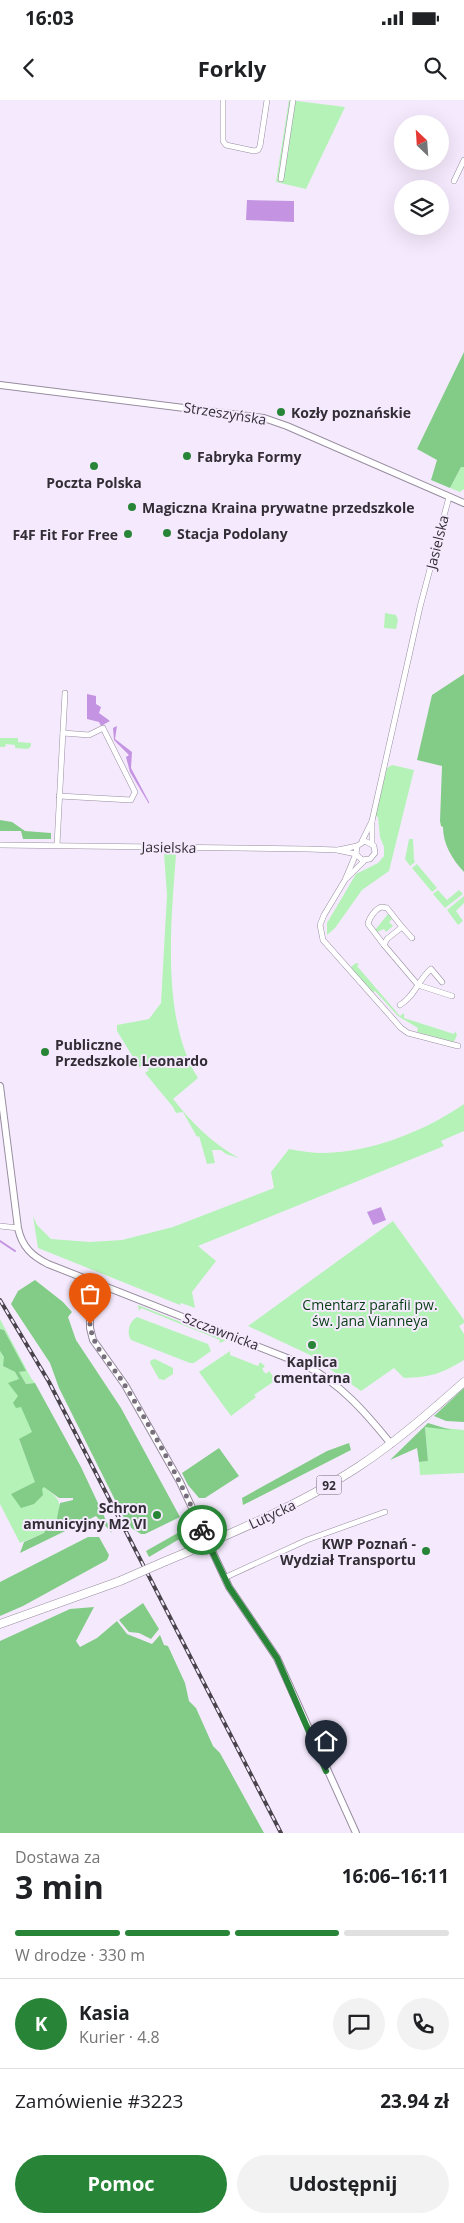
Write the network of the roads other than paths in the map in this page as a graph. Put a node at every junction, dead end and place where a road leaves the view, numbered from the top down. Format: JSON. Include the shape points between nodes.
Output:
{"nodes":[{"id":1,"x":223,"y":100,"type":"edge"},
{"id":2,"x":267,"y":100,"type":"edge"},
{"id":3,"x":293,"y":100,"type":"edge"},
{"id":4,"x":464,"y":160,"type":"edge"},
{"id":5,"x":281,"y":179,"type":"dead end"},
{"id":6,"x":454,"y":181,"type":"dead end"},
{"id":7,"x":0,"y":384,"type":"edge"},
{"id":8,"x":449,"y":496,"type":"junction"},
{"id":9,"x":464,"y":503,"type":"edge"},
{"id":10,"x":65,"y":693,"type":"dead end"},
{"id":11,"x":63,"y":733,"type":"junction"},
{"id":12,"x":59,"y":796,"type":"junction"},
{"id":13,"x":372,"y":821,"type":"junction"},
{"id":14,"x":362,"y":841,"type":"junction"},
{"id":15,"x":372,"y":844,"type":"junction"},
{"id":16,"x":0,"y":845,"type":"edge"},
{"id":17,"x":57,"y":845,"type":"junction"},
{"id":18,"x":357,"y":846,"type":"junction"},
{"id":19,"x":337,"y":850,"type":"junction"},
{"id":20,"x":356,"y":854,"type":"junction"},
{"id":21,"x":365,"y":860,"type":"junction"},
{"id":22,"x":345,"y":880,"type":"junction"},
{"id":23,"x":402,"y":927,"type":"junction"},
{"id":24,"x":412,"y":938,"type":"dead end"},
{"id":25,"x":384,"y":944,"type":"junction"},
{"id":26,"x":442,"y":982,"type":"dead end"},
{"id":27,"x":418,"y":985,"type":"junction"},
{"id":28,"x":452,"y":996,"type":"dead end"},
{"id":29,"x":400,"y":1005,"type":"dead end"},
{"id":30,"x":458,"y":1046,"type":"dead end"},
{"id":31,"x":0,"y":1086,"type":"edge"},
{"id":32,"x":0,"y":1226,"type":"edge"},
{"id":33,"x":18,"y":1228,"type":"junction"},
{"id":34,"x":103,"y":1285,"type":"junction"},
{"id":35,"x":464,"y":1382,"type":"edge"},
{"id":36,"x":391,"y":1444,"type":"junction"},
{"id":37,"x":385,"y":1512,"type":"dead end"},
{"id":38,"x":224,"y":1578,"type":"junction"},
{"id":39,"x":0,"y":1624,"type":"edge"},
{"id":40,"x":356,"y":1833,"type":"edge"}],
"edges":[{"from":1,"to":2,"type":"street","via":[[223,141],[226,145],[254,151],[260,146]]},
{"from":3,"to":5,"type":"street"},
{"from":4,"to":6,"type":"street"},
{"from":7,"to":8,"type":"street","name":"Strzeszyńska","via":[[264,418]]},
{"from":8,"to":9,"type":"street","name":"Strzeszyńska"},
{"from":8,"to":13,"type":"street","name":"Jasielska","via":[[420,607]]},
{"from":10,"to":11,"type":"street"},
{"from":11,"to":12,"type":"street"},
{"from":11,"to":12,"type":"street","via":[[89,735],[103,728],[135,792],[131,800]]},
{"from":12,"to":17,"type":"street"},
{"from":13,"to":14,"type":"street","name":"Jasielska"},
{"from":13,"to":15,"type":"street","name":"Jasielska"},
{"from":14,"to":15,"type":"street"},
{"from":14,"to":18,"type":"street"},
{"from":15,"to":21,"type":"street","via":[[375,853]]},
{"from":16,"to":17,"type":"street","name":"Jasielska"},
{"from":17,"to":19,"type":"street","name":"Jasielska"},
{"from":18,"to":19,"type":"street","name":"Jasielska"},
{"from":18,"to":20,"type":"street"},
{"from":19,"to":20,"type":"street","name":"Jasielska"},
{"from":20,"to":21,"type":"street"},
{"from":20,"to":22,"type":"street"},
{"from":21,"to":22,"type":"street"},
{"from":22,"to":30,"type":"street","via":[[320,925],[323,940],[401,1028],[408,1033]]},
{"from":23,"to":24,"type":"street"},
{"from":23,"to":25,"type":"street"},
{"from":23,"to":25,"type":"street","via":[[387,908],[377,908],[368,924]]},
{"from":25,"to":27,"type":"street"},
{"from":26,"to":27,"type":"street","via":[[431,969]]},
{"from":27,"to":28,"type":"street"},
{"from":27,"to":29,"type":"street","via":[[415,993]]},
{"from":31,"to":33,"type":"street"},
{"from":32,"to":33,"type":"street"},
{"from":33,"to":34,"type":"street","name":"Szczawnicka","via":[[28,1251],[41,1261]]},
{"from":34,"to":36,"type":"street","name":"Szczawnicka","via":[[312,1368],[354,1400]]},
{"from":34,"to":38,"type":"street","via":[[90,1316],[93,1340],[120,1378],[180,1482]]},
{"from":35,"to":36,"type":"main road","name":"Lutycka","number":"92"},
{"from":36,"to":39,"type":"main road","name":"Lutycka","number":"92","bridge":true,"via":[[329,1485],[263,1519],[120,1581]]},
{"from":37,"to":38,"type":"street","via":[[307,1540]]},
{"from":38,"to":40,"type":"street","via":[[277,1658]]}]}
